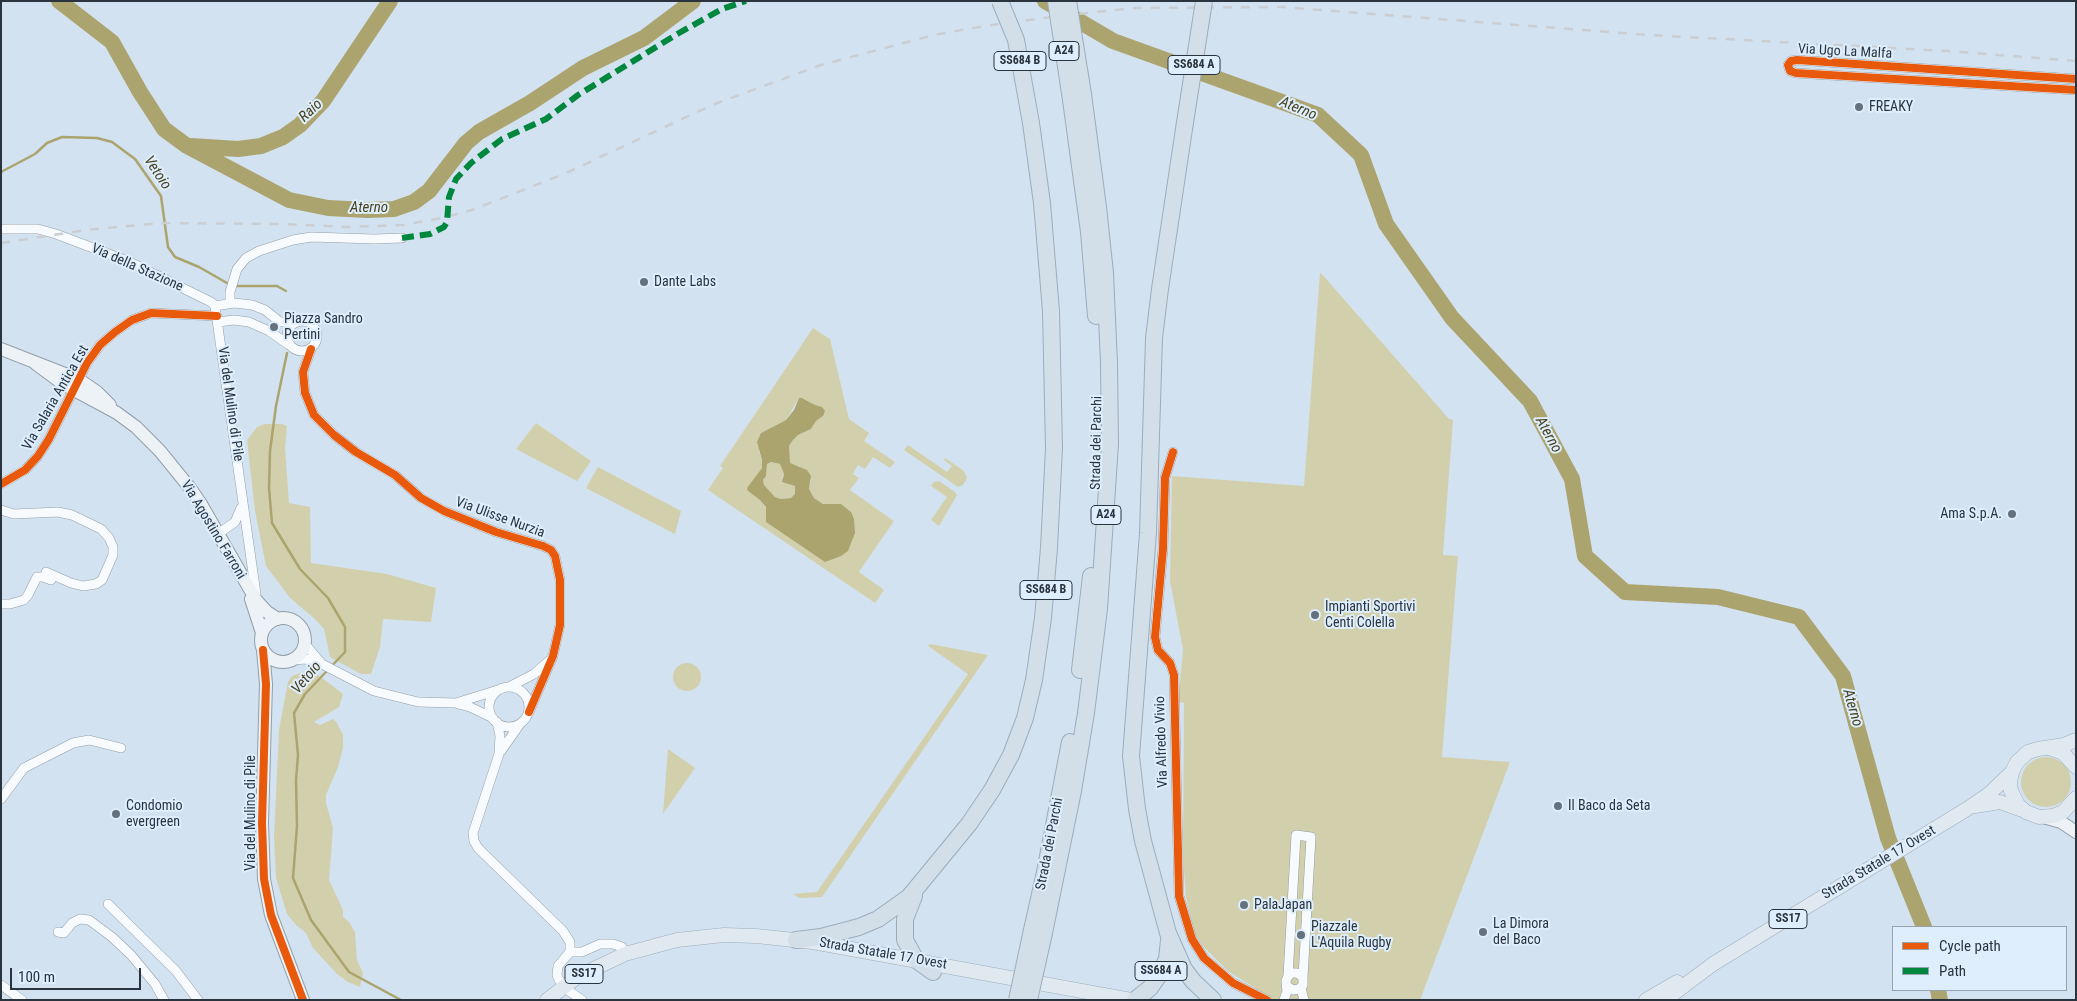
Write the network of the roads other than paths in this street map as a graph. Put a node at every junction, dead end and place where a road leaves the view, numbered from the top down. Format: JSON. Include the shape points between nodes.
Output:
{"nodes":[{"id":1,"x":1000,"y":1,"type":"edge"},
{"id":2,"x":1056,"y":1,"type":"edge"},
{"id":3,"x":1068,"y":1,"type":"edge"},
{"id":4,"x":1204,"y":1,"type":"edge"},
{"id":5,"x":2076,"y":79,"type":"edge"},
{"id":6,"x":2076,"y":90,"type":"edge"},
{"id":7,"x":1077,"y":97,"type":"junction"},
{"id":8,"x":1,"y":230,"type":"edge"},
{"id":9,"x":402,"y":238,"type":"dead end"},
{"id":10,"x":230,"y":303,"type":"junction"},
{"id":11,"x":270,"y":314,"type":"junction"},
{"id":12,"x":217,"y":315,"type":"junction"},
{"id":13,"x":297,"y":322,"type":"junction"},
{"id":14,"x":261,"y":327,"type":"junction"},
{"id":15,"x":290,"y":346,"type":"junction"},
{"id":16,"x":1,"y":349,"type":"edge"},
{"id":17,"x":311,"y":349,"type":"junction"},
{"id":18,"x":76,"y":384,"type":"junction"},
{"id":19,"x":1173,"y":452,"type":"dead end"},
{"id":20,"x":1,"y":484,"type":"edge"},
{"id":21,"x":242,"y":503,"type":"junction"},
{"id":22,"x":1,"y":510,"type":"edge"},
{"id":23,"x":218,"y":533,"type":"junction"},
{"id":24,"x":46,"y":572,"type":"dead end"},
{"id":25,"x":246,"y":585,"type":"junction"},
{"id":26,"x":69,"y":588,"type":"dead end"},
{"id":27,"x":1,"y":604,"type":"edge"},
{"id":28,"x":259,"y":604,"type":"junction"},
{"id":29,"x":278,"y":619,"type":"junction"},
{"id":30,"x":262,"y":633,"type":"junction"},
{"id":31,"x":263,"y":650,"type":"junction"},
{"id":32,"x":300,"y":655,"type":"junction"},
{"id":33,"x":553,"y":656,"type":"junction"},
{"id":34,"x":266,"y":684,"type":"junction"},
{"id":35,"x":509,"y":687,"type":"junction"},
{"id":36,"x":498,"y":690,"type":"junction"},
{"id":37,"x":456,"y":703,"type":"junction"},
{"id":38,"x":529,"y":712,"type":"junction"},
{"id":39,"x":495,"y":720,"type":"junction"},
{"id":40,"x":520,"y":724,"type":"junction"},
{"id":41,"x":2076,"y":740,"type":"edge"},
{"id":42,"x":121,"y":748,"type":"dead end"},
{"id":43,"x":2048,"y":748,"type":"junction"},
{"id":44,"x":499,"y":754,"type":"junction"},
{"id":45,"x":2076,"y":767,"type":"edge"},
{"id":46,"x":2012,"y":772,"type":"junction"},
{"id":47,"x":2076,"y":798,"type":"edge"},
{"id":48,"x":1,"y":799,"type":"edge"},
{"id":49,"x":1968,"y":809,"type":"junction"},
{"id":50,"x":2026,"y":812,"type":"junction"},
{"id":51,"x":2043,"y":817,"type":"junction"},
{"id":52,"x":2076,"y":832,"type":"edge"},
{"id":53,"x":919,"y":887,"type":"junction"},
{"id":54,"x":108,"y":904,"type":"dead end"},
{"id":55,"x":58,"y":932,"type":"dead end"},
{"id":56,"x":1038,"y":932,"type":"junction"},
{"id":57,"x":1168,"y":933,"type":"junction"},
{"id":58,"x":796,"y":940,"type":"junction"},
{"id":59,"x":570,"y":952,"type":"junction"},
{"id":60,"x":630,"y":952,"type":"junction"},
{"id":61,"x":917,"y":960,"type":"junction"},
{"id":62,"x":1714,"y":964,"type":"junction"},
{"id":63,"x":933,"y":972,"type":"junction"},
{"id":64,"x":1288,"y":976,"type":"junction"},
{"id":65,"x":1302,"y":978,"type":"junction"},
{"id":66,"x":1,"y":985,"type":"edge"},
{"id":67,"x":565,"y":986,"type":"junction"},
{"id":68,"x":1287,"y":986,"type":"junction"},
{"id":69,"x":1301,"y":988,"type":"junction"},
{"id":70,"x":22,"y":1000,"type":"edge"},
{"id":71,"x":164,"y":1000,"type":"edge"},
{"id":72,"x":198,"y":1000,"type":"edge"},
{"id":73,"x":303,"y":1000,"type":"edge"},
{"id":74,"x":547,"y":1000,"type":"edge"},
{"id":75,"x":582,"y":1000,"type":"edge"},
{"id":76,"x":1017,"y":1000,"type":"edge"},
{"id":77,"x":1029,"y":1000,"type":"edge"},
{"id":78,"x":1084,"y":1000,"type":"edge"},
{"id":79,"x":1133,"y":1000,"type":"edge"},
{"id":80,"x":1212,"y":1000,"type":"edge"},
{"id":81,"x":1267,"y":1000,"type":"edge"},
{"id":82,"x":1284,"y":1000,"type":"edge"},
{"id":83,"x":1304,"y":1000,"type":"edge"},
{"id":84,"x":1646,"y":1000,"type":"edge"},
{"id":85,"x":1665,"y":1000,"type":"edge"}],
"edges":[{"from":1,"to":53,"type":"highway","number":"SS684 B","bridge":true,"via":[[1016,40],[1031,123],[1046,235],[1053,339],[1052,501],[1040,643],[1029,706],[1008,763],[973,818]]},
{"from":2,"to":7,"type":"highway","name":"Strada dei Parchi","number":"A24","bridge":true},
{"from":3,"to":7,"type":"highway","name":"Strada dei Parchi","number":"A24","bridge":true},
{"from":4,"to":57,"type":"highway","number":"SS684 A","bridge":true,"via":[[1154,338],[1148,533],[1131,746],[1132,779],[1143,841]]},
{"from":5,"to":6,"type":"street","name":"Via Ugo La Malfa","via":[[1797,60],[1791,60],[1788,65],[1790,71],[1796,73]]},
{"from":7,"to":56,"type":"highway","name":"Strada dei Parchi","number":"A24","via":[[1097,198],[1104,272],[1109,454],[1099,609],[1086,713],[1073,791]]},
{"from":8,"to":12,"type":"street","name":"Via della Stazione","via":[[38,229],[130,262],[211,302]]},
{"from":9,"to":10,"type":"street","via":[[374,240],[324,236],[293,240],[248,256],[238,266]]},
{"from":10,"to":11,"type":"street","via":[[255,306]]},
{"from":10,"to":12,"type":"street"},
{"from":11,"to":13,"type":"street","via":[[280,322]]},
{"from":11,"to":14,"type":"street","via":[[271,326]]},
{"from":12,"to":14,"type":"street"},
{"from":12,"to":18,"type":"street","name":"Via Salaria Antica Est","via":[[161,312],[141,316],[100,345]]},
{"from":12,"to":21,"type":"street","name":"Via del Mulino di Pile"},
{"from":13,"to":15,"type":"street","via":[[287,332]]},
{"from":13,"to":17,"type":"street","via":[[307,322],[316,330],[317,340]]},
{"from":14,"to":15,"type":"street"},
{"from":15,"to":17,"type":"street","via":[[299,352]]},
{"from":16,"to":18,"type":"street","name":"Via Agostino Farroni"},
{"from":17,"to":33,"type":"street","name":"Via Ulisse Nurzia","via":[[303,372],[305,392],[314,415],[334,435],[444,511],[551,550],[558,566],[562,605]]},
{"from":18,"to":20,"type":"street","name":"Via Salaria Antica Est","via":[[38,456],[25,470]]},
{"from":18,"to":23,"type":"street","name":"Via Agostino Farroni","via":[[136,427],[173,466]]},
{"from":19,"to":81,"type":"street","name":"Via Alfredo Vivio","via":[[1165,478],[1155,636],[1158,650],[1170,663],[1174,675],[1179,896],[1192,939],[1204,958],[1233,983]]},
{"from":21,"to":23,"type":"street","via":[[235,522]]},
{"from":21,"to":28,"type":"street","name":"Via del Mulino di Pile"},
{"from":22,"to":24,"type":"street","via":[[14,514],[58,512],[72,515],[101,529],[109,538],[113,555],[102,580],[96,584],[83,586]]},
{"from":23,"to":25,"type":"street","name":"Via Agostino Farroni"},
{"from":25,"to":28,"type":"street","name":"Via Agostino Farroni"},
{"from":25,"to":30,"type":"street","name":"Via Agostino Farroni"},
{"from":26,"to":27,"type":"street","via":[[40,576],[24,600]]},
{"from":28,"to":29,"type":"street"},
{"from":29,"to":30,"type":"street","via":[[265,627]]},
{"from":29,"to":32,"type":"street","via":[[292,620],[303,629]]},
{"from":30,"to":31,"type":"street"},
{"from":31,"to":32,"type":"street","via":[[276,662]]},
{"from":31,"to":34,"type":"street","name":"Via del Mulino di Pile"},
{"from":32,"to":34,"type":"street","via":[[274,670]]},
{"from":32,"to":37,"type":"street","via":[[374,691],[427,703]]},
{"from":33,"to":35,"type":"street","via":[[534,674]]},
{"from":33,"to":38,"type":"street","name":"Via Ulisse Nurzia"},
{"from":34,"to":73,"type":"street","name":"Via del Mulino di Pile","via":[[262,823],[264,879],[273,922]]},
{"from":35,"to":36,"type":"street"},
{"from":35,"to":38,"type":"street","via":[[525,694]]},
{"from":36,"to":37,"type":"street"},
{"from":36,"to":39,"type":"street","via":[[490,700],[490,712]]},
{"from":37,"to":39,"type":"street"},
{"from":38,"to":40,"type":"street"},
{"from":39,"to":40,"type":"street","via":[[508,727]]},
{"from":39,"to":44,"type":"street","via":[[500,736]]},
{"from":40,"to":44,"type":"street"},
{"from":41,"to":43,"type":"main road","number":"SS17"},
{"from":42,"to":48,"type":"street","via":[[90,740],[73,743],[24,768]]},
{"from":43,"to":45,"type":"main road","via":[[2063,753]]},
{"from":43,"to":46,"type":"main road","number":"SS17","via":[[2024,755]]},
{"from":44,"to":59,"type":"street","via":[[473,833],[474,841],[563,931],[570,942]]},
{"from":46,"to":49,"type":"main road","name":"Strada Statale 17 Ovest","number":"SS17"},
{"from":46,"to":50,"type":"main road","via":[[2013,796]]},
{"from":47,"to":51,"type":"main road","via":[[2063,812]]},
{"from":49,"to":50,"type":"main road","name":"Strada Statale 17 Ovest","number":"SS17","via":[[2000,802]]},
{"from":49,"to":62,"type":"main road","name":"Strada Statale 17 Ovest","number":"SS17"},
{"from":50,"to":51,"type":"main road","number":"SS17"},
{"from":51,"to":52,"type":"street","via":[[2061,822]]},
{"from":53,"to":58,"type":"highway","number":"SS684 B","via":[[901,904],[865,925]]},
{"from":53,"to":61,"type":"highway","number":"SS684 B","via":[[910,902],[904,926],[907,943]]},
{"from":54,"to":72,"type":"street","via":[[176,971]]},
{"from":55,"to":71,"type":"street","via":[[64,933],[80,918],[89,920],[132,955]]},
{"from":56,"to":76,"type":"highway","name":"Strada dei Parchi","number":"A24","bridge":true},
{"from":56,"to":77,"type":"highway","name":"Strada dei Parchi","number":"A24","bridge":true},
{"from":57,"to":79,"type":"highway","number":"SS684 A","via":[[1168,954],[1160,975],[1150,988]]},
{"from":57,"to":80,"type":"highway","number":"SS684 A","via":[[1184,969]]},
{"from":58,"to":60,"type":"main road","name":"Strada Statale 17 Ovest","via":[[717,935],[677,940]]},
{"from":58,"to":61,"type":"main road","name":"Strada Statale 17 Ovest"},
{"from":59,"to":60,"type":"street","via":[[582,952],[600,944],[613,944]]},
{"from":59,"to":67,"type":"street","via":[[556,970]]},
{"from":60,"to":63,"type":"main road","name":"Strada Statale 17 Ovest","via":[[706,942],[764,942]]},
{"from":60,"to":67,"type":"main road","name":"Strada Statale 17 Ovest","number":"SS17","via":[[594,968]]},
{"from":61,"to":63,"type":"highway","number":"SS684 B"},
{"from":61,"to":79,"type":"main road","name":"Strada Statale 17 Ovest"},
{"from":62,"to":84,"type":"main road","name":"Strada Statale 17 Ovest"},
{"from":62,"to":85,"type":"main road","name":"Strada Statale 17 Ovest"},
{"from":63,"to":78,"type":"main road","name":"Strada Statale 17 Ovest"},
{"from":64,"to":65,"type":"street","via":[[1297,973]]},
{"from":64,"to":65,"type":"street","via":[[1296,835],[1312,837]]},
{"from":64,"to":68,"type":"street"},
{"from":65,"to":69,"type":"street"},
{"from":66,"to":70,"type":"street"},
{"from":67,"to":74,"type":"main road","name":"Strada Statale 17 Ovest","number":"SS17"},
{"from":67,"to":75,"type":"street"},
{"from":68,"to":69,"type":"street","via":[[1293,990]]},
{"from":68,"to":82,"type":"street"},
{"from":69,"to":83,"type":"street"}]}
